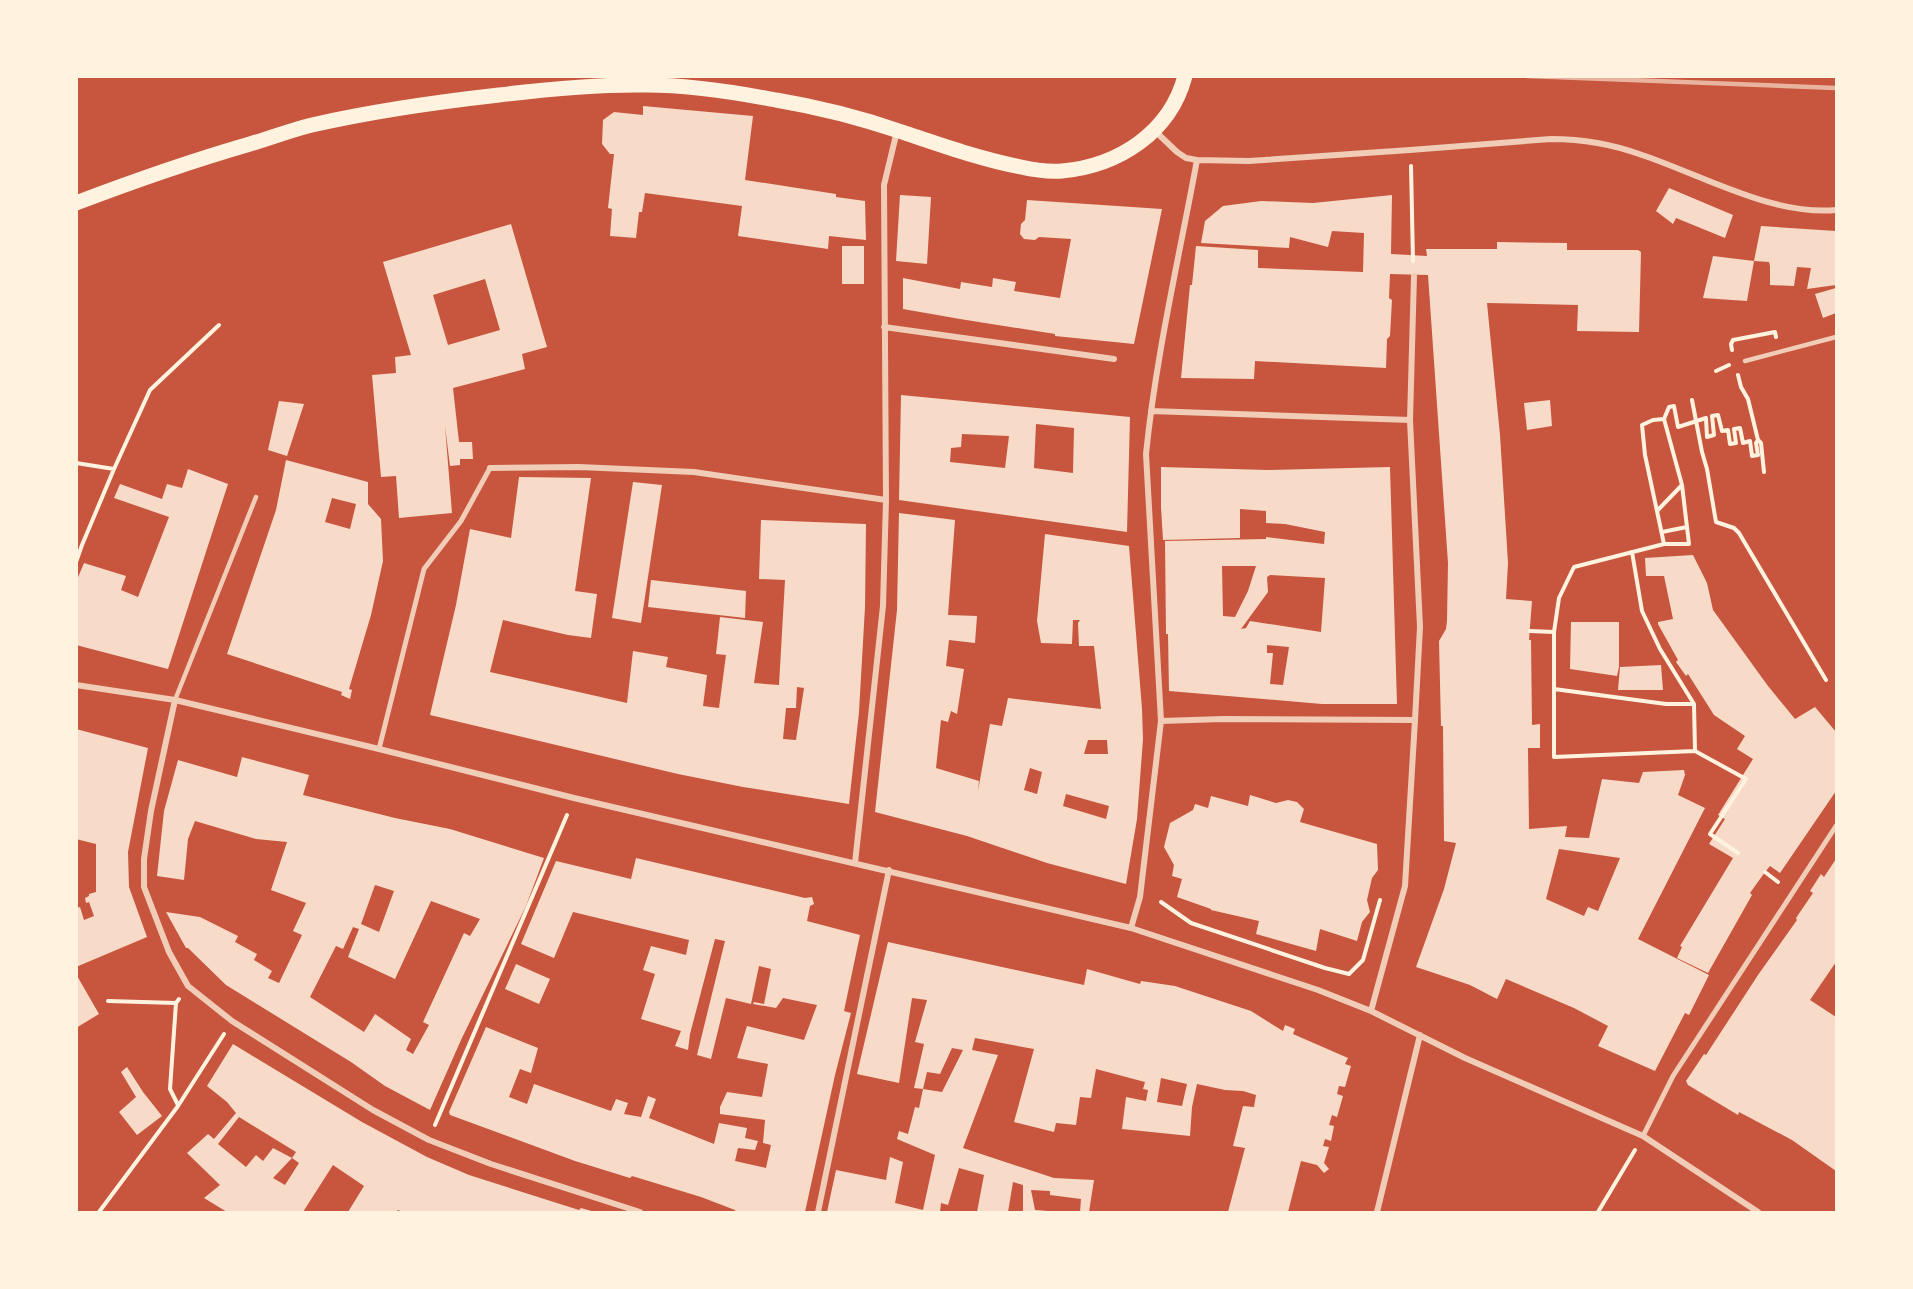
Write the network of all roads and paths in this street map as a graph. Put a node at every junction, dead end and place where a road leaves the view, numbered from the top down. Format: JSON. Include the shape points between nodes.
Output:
{"nodes":[{"id":1,"x":1184,"y":81,"type":"edge"},
{"id":2,"x":897,"y":130,"type":"junction"},
{"id":3,"x":1154,"y":130,"type":"junction"},
{"id":4,"x":1410,"y":150,"type":"junction"},
{"id":5,"x":1197,"y":160,"type":"junction"},
{"id":6,"x":76,"y":203,"type":"edge"},
{"id":7,"x":1836,"y":210,"type":"edge"},
{"id":8,"x":1414,"y":276,"type":"joint"},
{"id":9,"x":219,"y":325,"type":"dead end"},
{"id":10,"x":884,"y":327,"type":"junction"},
{"id":11,"x":1775,"y":332,"type":"dead end"},
{"id":12,"x":1761,"y":334,"type":"dead end"},
{"id":13,"x":1836,"y":337,"type":"edge"},
{"id":14,"x":1114,"y":359,"type":"dead end"},
{"id":15,"x":1745,"y":361,"type":"dead end"},
{"id":16,"x":1735,"y":362,"type":"dead end"},
{"id":17,"x":1716,"y":371,"type":"dead end"},
{"id":18,"x":1692,"y":399,"type":"dead end"},
{"id":19,"x":1151,"y":411,"type":"junction"},
{"id":20,"x":1664,"y":419,"type":"junction"},
{"id":21,"x":1410,"y":420,"type":"junction"},
{"id":22,"x":1697,"y":420,"type":"junction"},
{"id":23,"x":76,"y":463,"type":"edge"},
{"id":24,"x":490,"y":468,"type":"joint"},
{"id":25,"x":114,"y":469,"type":"junction"},
{"id":26,"x":1764,"y":472,"type":"dead end"},
{"id":27,"x":1682,"y":485,"type":"junction"},
{"id":28,"x":256,"y":497,"type":"dead end"},
{"id":29,"x":885,"y":500,"type":"junction"},
{"id":30,"x":1657,"y":511,"type":"junction"},
{"id":31,"x":1687,"y":527,"type":"junction"},
{"id":32,"x":1662,"y":532,"type":"junction"},
{"id":33,"x":1664,"y":544,"type":"junction"},
{"id":34,"x":1632,"y":552,"type":"junction"},
{"id":35,"x":76,"y":562,"type":"edge"},
{"id":36,"x":1530,"y":631,"type":"dead end"},
{"id":37,"x":1554,"y":632,"type":"junction"},
{"id":38,"x":1826,"y":680,"type":"dead end"},
{"id":39,"x":76,"y":685,"type":"edge"},
{"id":40,"x":1554,"y":688,"type":"junction"},
{"id":41,"x":175,"y":700,"type":"junction"},
{"id":42,"x":1694,"y":704,"type":"junction"},
{"id":43,"x":1161,"y":720,"type":"junction"},
{"id":44,"x":1415,"y":720,"type":"junction"},
{"id":45,"x":379,"y":749,"type":"junction"},
{"id":46,"x":1695,"y":750,"type":"junction"},
{"id":47,"x":574,"y":798,"type":"junction"},
{"id":48,"x":1836,"y":826,"type":"edge"},
{"id":49,"x":1738,"y":853,"type":"dead end"},
{"id":50,"x":855,"y":863,"type":"junction"},
{"id":51,"x":889,"y":870,"type":"junction"},
{"id":52,"x":1380,"y":900,"type":"dead end"},
{"id":53,"x":1161,"y":902,"type":"dead end"},
{"id":54,"x":1131,"y":928,"type":"junction"},
{"id":55,"x":188,"y":986,"type":"junction"},
{"id":56,"x":108,"y":1001,"type":"dead end"},
{"id":57,"x":176,"y":1003,"type":"junction"},
{"id":58,"x":1371,"y":1011,"type":"junction"},
{"id":59,"x":232,"y":1022,"type":"junction"},
{"id":60,"x":1420,"y":1035,"type":"junction"},
{"id":61,"x":178,"y":1106,"type":"junction"},
{"id":62,"x":1643,"y":1136,"type":"junction"},
{"id":63,"x":429,"y":1140,"type":"junction"},
{"id":64,"x":99,"y":1212,"type":"edge"},
{"id":65,"x":640,"y":1212,"type":"edge"},
{"id":66,"x":818,"y":1212,"type":"edge"},
{"id":67,"x":1377,"y":1212,"type":"edge"},
{"id":68,"x":1598,"y":1212,"type":"edge"},
{"id":69,"x":1758,"y":1212,"type":"edge"}],
"edges":[{"from":1,"to":3,"type":"main road","via":[[1175,102]]},
{"from":2,"to":3,"type":"main road","via":[[997,162],[1057,172],[1110,160],[1126,153]]},
{"from":2,"to":6,"type":"main road","via":[[802,104],[711,90],[650,84],[557,88],[312,125],[186,163]]},
{"from":2,"to":10,"type":"street","via":[[884,185]]},
{"from":3,"to":5,"type":"street","via":[[1177,152]]},
{"from":4,"to":5,"type":"street","via":[[1249,161]]},
{"from":4,"to":7,"type":"street","via":[[1551,138],[1594,142],[1642,154],[1771,204],[1822,212]]},
{"from":4,"to":8,"type":"path"},
{"from":5,"to":19,"type":"street"},
{"from":8,"to":21,"type":"street"},
{"from":9,"to":25,"type":"path","via":[[150,390]]},
{"from":10,"to":14,"type":"street"},
{"from":10,"to":29,"type":"street"},
{"from":11,"to":12,"type":"path"},
{"from":13,"to":15,"type":"lane"},
{"from":16,"to":17,"type":"path"},
{"from":18,"to":22,"type":"path"},
{"from":19,"to":21,"type":"street"},
{"from":19,"to":43,"type":"street","via":[[1146,454]]},
{"from":20,"to":22,"type":"path","via":[[1669,407],[1674,406],[1678,428]]},
{"from":20,"to":27,"type":"path"},
{"from":20,"to":30,"type":"path","via":[[1642,425]]},
{"from":21,"to":44,"type":"street","via":[[1420,627]]},
{"from":22,"to":26,"type":"path","via":[[1706,418],[1707,437],[1714,435],[1712,416],[1718,415],[1722,431],[1728,430],[1730,444],[1736,443],[1734,429],[1740,428],[1743,443],[1750,441],[1752,456],[1758,455],[1758,440]]},
{"from":22,"to":38,"type":"path","via":[[1716,522],[1739,533]]},
{"from":23,"to":25,"type":"path"},
{"from":24,"to":29,"type":"street","via":[[694,472]]},
{"from":24,"to":45,"type":"street","via":[[461,521],[424,569]]},
{"from":25,"to":35,"type":"path"},
{"from":27,"to":30,"type":"path"},
{"from":27,"to":31,"type":"path"},
{"from":28,"to":41,"type":"lane"},
{"from":29,"to":50,"type":"street","via":[[883,606]]},
{"from":30,"to":32,"type":"path"},
{"from":31,"to":32,"type":"path"},
{"from":31,"to":33,"type":"path","via":[[1689,544]]},
{"from":32,"to":33,"type":"path"},
{"from":33,"to":34,"type":"path"},
{"from":34,"to":37,"type":"path","via":[[1574,567],[1559,598]]},
{"from":34,"to":42,"type":"path","via":[[1642,611]]},
{"from":36,"to":37,"type":"path"},
{"from":37,"to":40,"type":"path"},
{"from":39,"to":41,"type":"street"},
{"from":40,"to":42,"type":"path","via":[[1666,704]]},
{"from":40,"to":46,"type":"path","via":[[1554,757]]},
{"from":41,"to":45,"type":"street"},
{"from":41,"to":55,"type":"street","via":[[149,823],[144,887],[168,952]]},
{"from":42,"to":46,"type":"path"},
{"from":43,"to":44,"type":"street"},
{"from":43,"to":54,"type":"street","via":[[1140,897]]},
{"from":44,"to":58,"type":"street","via":[[1406,886]]},
{"from":45,"to":47,"type":"street"},
{"from":46,"to":49,"type":"path","via":[[1746,779],[1710,834]]},
{"from":47,"to":50,"type":"street"},
{"from":47,"to":63,"type":"path"},
{"from":48,"to":62,"type":"street","via":[[1673,1076]]},
{"from":50,"to":51,"type":"street"},
{"from":51,"to":54,"type":"street"},
{"from":51,"to":66,"type":"street"},
{"from":52,"to":53,"type":"path","via":[[1363,960],[1349,974],[1191,923]]},
{"from":54,"to":58,"type":"street"},
{"from":55,"to":57,"type":"path"},
{"from":55,"to":59,"type":"street"},
{"from":56,"to":57,"type":"path"},
{"from":57,"to":61,"type":"path","via":[[170,1089]]},
{"from":58,"to":60,"type":"street"},
{"from":59,"to":61,"type":"path"},
{"from":59,"to":63,"type":"street","via":[[373,1110]]},
{"from":60,"to":62,"type":"street"},
{"from":60,"to":67,"type":"street"},
{"from":61,"to":64,"type":"path"},
{"from":62,"to":68,"type":"path"},
{"from":62,"to":69,"type":"street"},
{"from":63,"to":65,"type":"street"}]}
